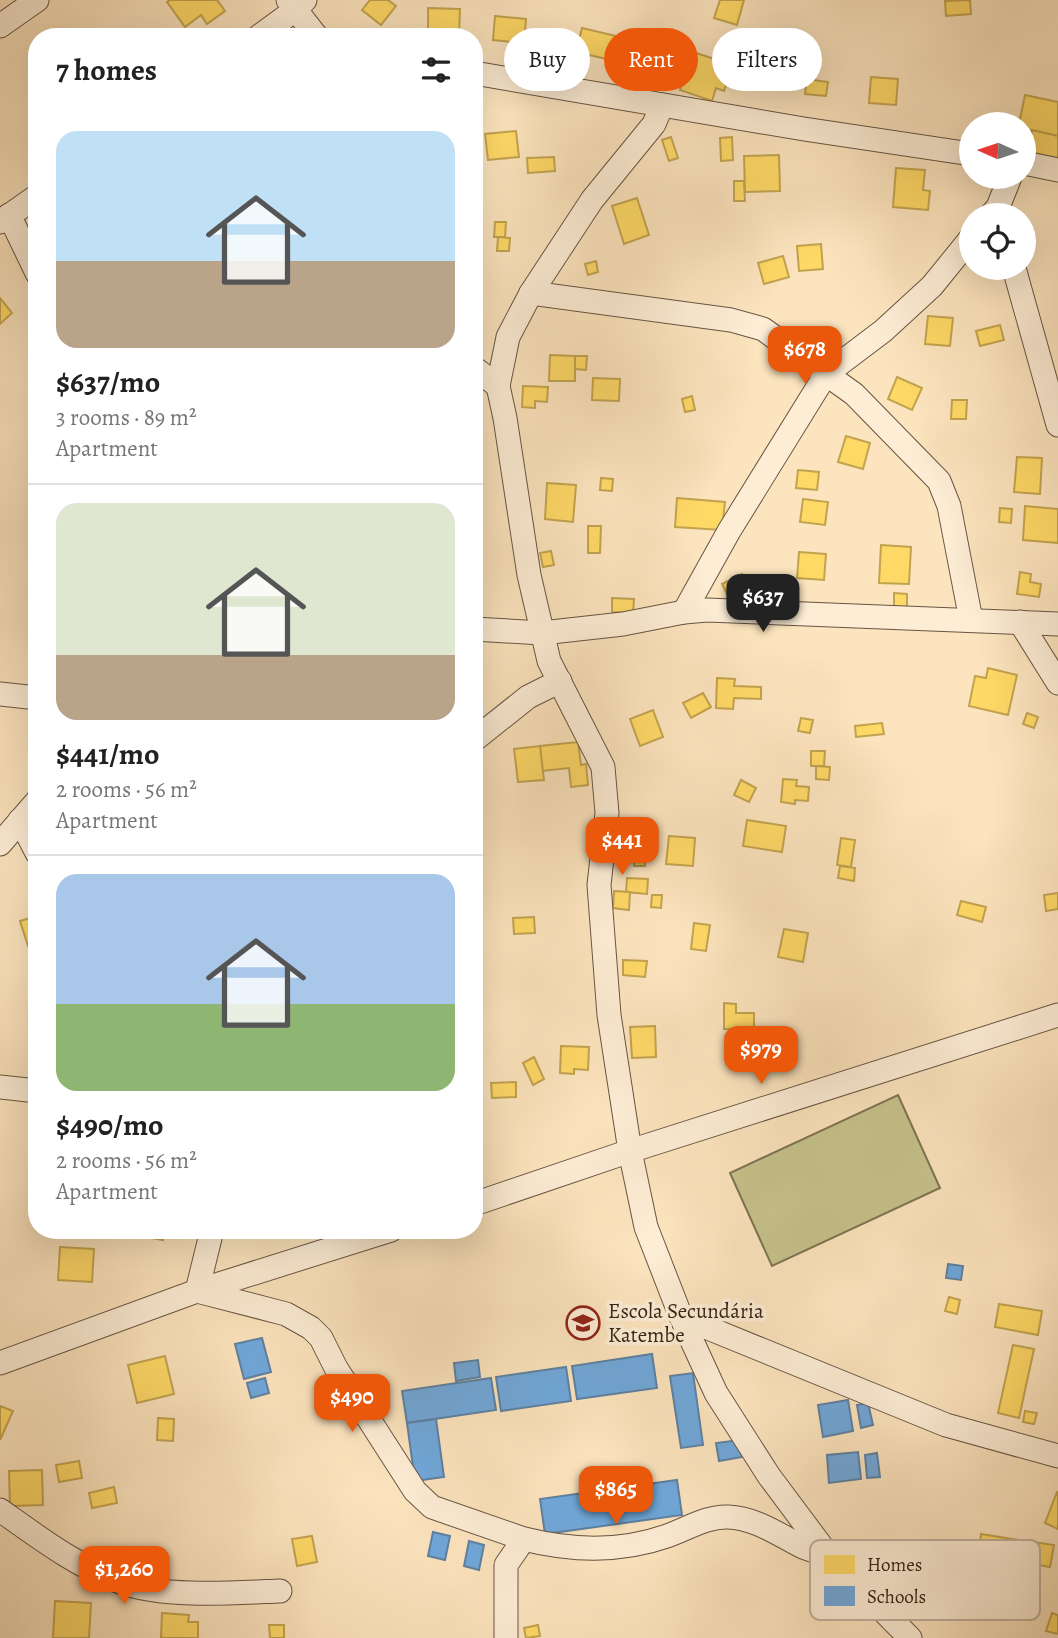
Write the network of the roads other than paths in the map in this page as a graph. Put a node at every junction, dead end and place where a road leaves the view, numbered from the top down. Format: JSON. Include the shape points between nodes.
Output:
{"nodes":[{"id":1,"x":37,"y":0,"type":"edge"},
{"id":2,"x":296,"y":3,"type":"edge"},
{"id":3,"x":0,"y":26,"type":"edge"},
{"id":4,"x":268,"y":28,"type":"edge"},
{"id":5,"x":311,"y":28,"type":"edge"},
{"id":6,"x":483,"y":75,"type":"edge"},
{"id":7,"x":662,"y":105,"type":"junction"},
{"id":8,"x":959,"y":152,"type":"edge"},
{"id":9,"x":1036,"y":165,"type":"edge"},
{"id":10,"x":1058,"y":170,"type":"edge"},
{"id":11,"x":28,"y":202,"type":"edge"},
{"id":12,"x":5,"y":219,"type":"edge"},
{"id":13,"x":959,"y":253,"type":"edge"},
{"id":14,"x":28,"y":258,"type":"edge"},
{"id":15,"x":1017,"y":280,"type":"edge"},
{"id":16,"x":531,"y":293,"type":"junction"},
{"id":17,"x":826,"y":374,"type":"junction"},
{"id":18,"x":483,"y":375,"type":"edge"},
{"id":19,"x":498,"y":386,"type":"junction"},
{"id":20,"x":1058,"y":425,"type":"edge"},
{"id":21,"x":684,"y":612,"type":"junction"},
{"id":22,"x":971,"y":620,"type":"junction"},
{"id":23,"x":1020,"y":622,"type":"junction"},
{"id":24,"x":1058,"y":624,"type":"edge"},
{"id":25,"x":483,"y":629,"type":"edge"},
{"id":26,"x":542,"y":633,"type":"junction"},
{"id":27,"x":560,"y":681,"type":"junction"},
{"id":28,"x":1058,"y":683,"type":"edge"},
{"id":29,"x":0,"y":694,"type":"edge"},
{"id":30,"x":28,"y":697,"type":"edge"},
{"id":31,"x":483,"y":733,"type":"edge"},
{"id":32,"x":28,"y":811,"type":"edge"},
{"id":33,"x":20,"y":820,"type":"junction"},
{"id":34,"x":28,"y":836,"type":"edge"},
{"id":35,"x":0,"y":845,"type":"edge"},
{"id":36,"x":1058,"y":1015,"type":"edge"},
{"id":37,"x":0,"y":1087,"type":"edge"},
{"id":38,"x":28,"y":1090,"type":"edge"},
{"id":39,"x":630,"y":1151,"type":"junction"},
{"id":40,"x":483,"y":1198,"type":"edge"},
{"id":41,"x":210,"y":1239,"type":"edge"},
{"id":42,"x":363,"y":1239,"type":"edge"},
{"id":43,"x":197,"y":1292,"type":"junction"},
{"id":44,"x":681,"y":1317,"type":"junction"},
{"id":45,"x":0,"y":1363,"type":"edge"},
{"id":46,"x":1058,"y":1456,"type":"edge"},
{"id":47,"x":0,"y":1510,"type":"edge"},
{"id":48,"x":524,"y":1539,"type":"junction"},
{"id":49,"x":817,"y":1540,"type":"edge"},
{"id":50,"x":810,"y":1550,"type":"edge"},
{"id":51,"x":280,"y":1591,"type":"dead end"},
{"id":52,"x":892,"y":1620,"type":"edge"},
{"id":53,"x":506,"y":1638,"type":"edge"},
{"id":54,"x":910,"y":1638,"type":"edge"}],
"edges":[{"from":1,"to":3,"type":"street"},
{"from":2,"to":4,"type":"street"},
{"from":2,"to":5,"type":"street"},
{"from":6,"to":7,"type":"street"},
{"from":7,"to":8,"type":"street"},
{"from":7,"to":16,"type":"street","via":[[654,124],[592,200]]},
{"from":9,"to":10,"type":"street"},
{"from":11,"to":12,"type":"street"},
{"from":12,"to":14,"type":"street"},
{"from":13,"to":17,"type":"street","via":[[932,286],[883,331]]},
{"from":15,"to":20,"type":"street"},
{"from":16,"to":17,"type":"street","via":[[731,320],[763,330]]},
{"from":16,"to":19,"type":"street","via":[[508,337]]},
{"from":17,"to":21,"type":"street"},
{"from":17,"to":22,"type":"street","via":[[854,394],[939,481]]},
{"from":18,"to":19,"type":"street"},
{"from":19,"to":26,"type":"street"},
{"from":21,"to":22,"type":"street"},
{"from":21,"to":26,"type":"street"},
{"from":22,"to":23,"type":"street"},
{"from":23,"to":24,"type":"street"},
{"from":23,"to":28,"type":"street"},
{"from":25,"to":26,"type":"street"},
{"from":26,"to":27,"type":"street"},
{"from":27,"to":31,"type":"street","via":[[528,697]]},
{"from":27,"to":39,"type":"street","via":[[603,766],[607,813],[599,885],[609,1015]]},
{"from":29,"to":30,"type":"street"},
{"from":32,"to":33,"type":"street"},
{"from":33,"to":34,"type":"street"},
{"from":33,"to":35,"type":"street"},
{"from":36,"to":39,"type":"street"},
{"from":37,"to":38,"type":"street"},
{"from":39,"to":40,"type":"street"},
{"from":39,"to":44,"type":"street","via":[[646,1227]]},
{"from":41,"to":43,"type":"street"},
{"from":42,"to":43,"type":"street"},
{"from":43,"to":45,"type":"street"},
{"from":43,"to":48,"type":"street","via":[[286,1314],[311,1328],[424,1501]]},
{"from":44,"to":46,"type":"street","via":[[946,1425]]},
{"from":44,"to":49,"type":"street","via":[[716,1394]]},
{"from":47,"to":51,"type":"street","via":[[53,1548],[135,1586],[195,1592]]},
{"from":48,"to":50,"type":"street","via":[[587,1550],[618,1548],[726,1517],[774,1530]]},
{"from":48,"to":53,"type":"street","via":[[506,1565]]},
{"from":52,"to":54,"type":"street"}]}
